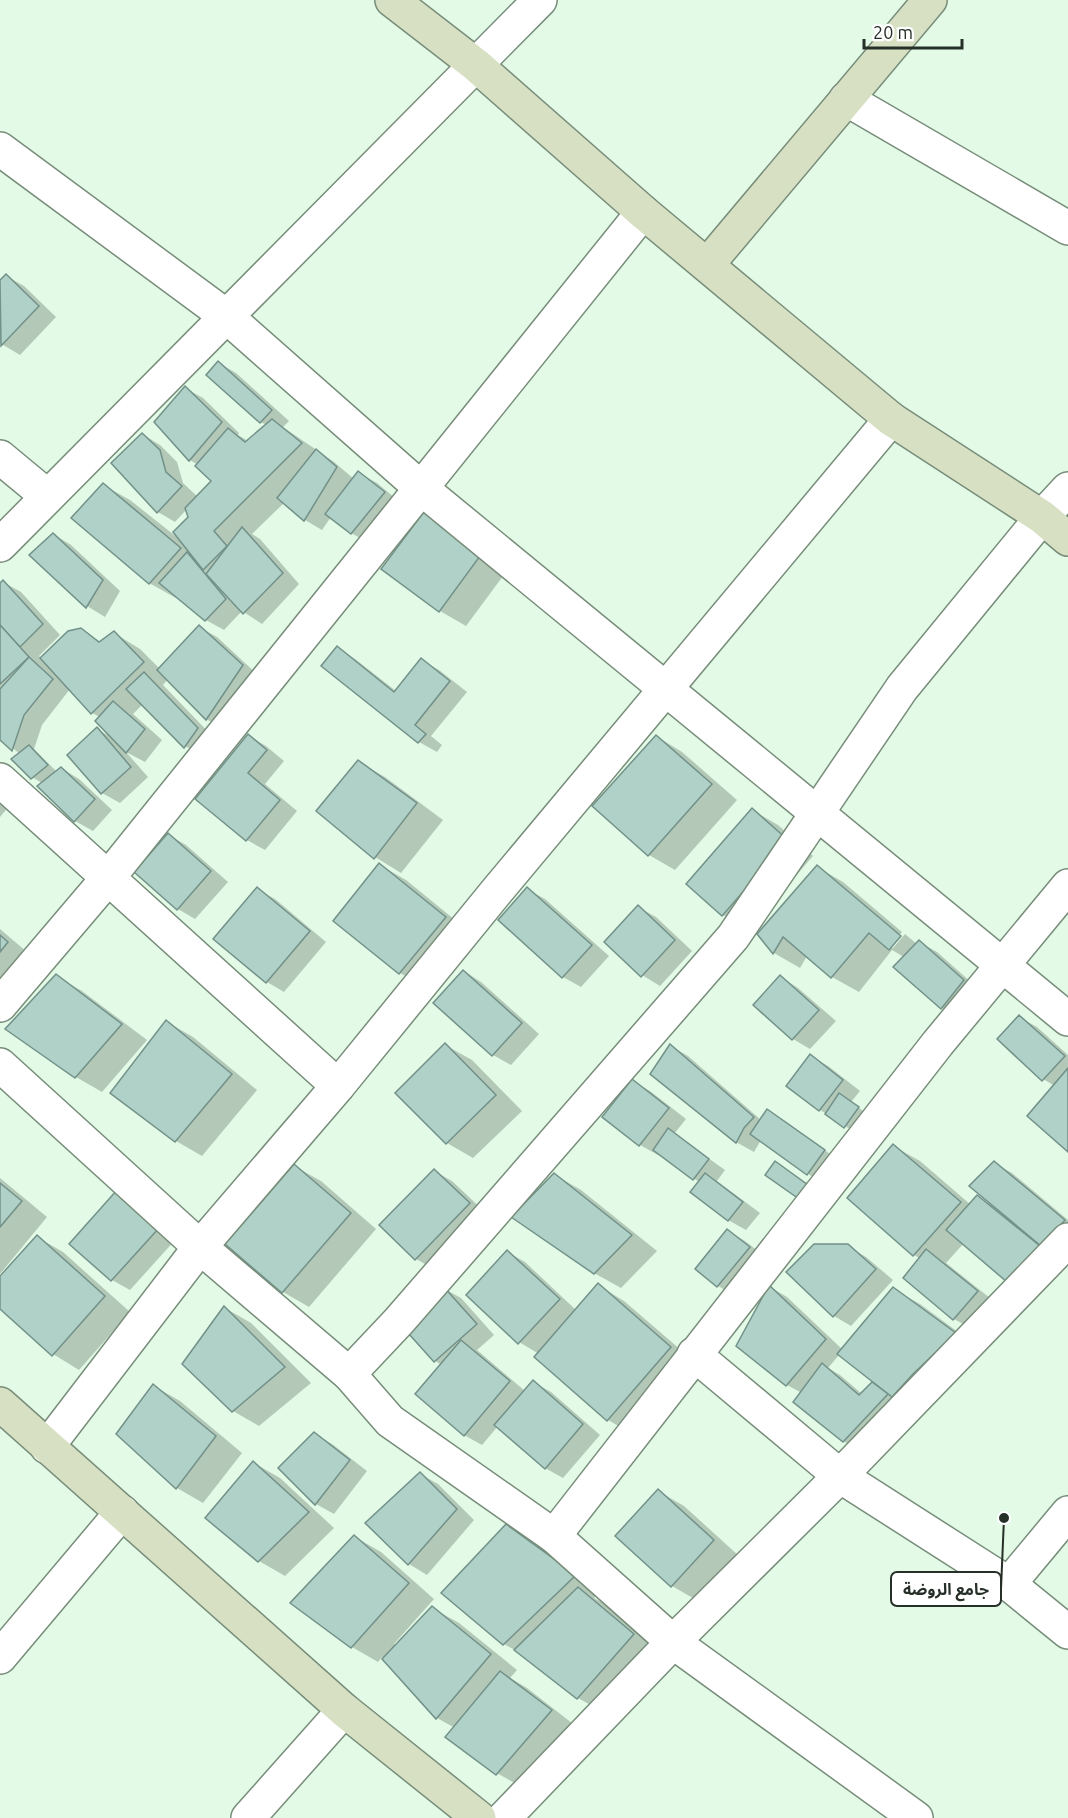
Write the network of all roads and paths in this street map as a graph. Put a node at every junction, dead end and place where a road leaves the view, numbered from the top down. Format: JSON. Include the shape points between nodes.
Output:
{"nodes":[{"id":1,"x":392,"y":0,"type":"edge"},
{"id":2,"x":540,"y":0,"type":"edge"},
{"id":3,"x":930,"y":0,"type":"edge"},
{"id":4,"x":476,"y":65,"type":"junction"},
{"id":5,"x":846,"y":99,"type":"junction"},
{"id":6,"x":0,"y":149,"type":"edge"},
{"id":7,"x":643,"y":212,"type":"junction"},
{"id":8,"x":1068,"y":228,"type":"edge"},
{"id":9,"x":707,"y":265,"type":"junction"},
{"id":10,"x":226,"y":316,"type":"junction"},
{"id":11,"x":891,"y":419,"type":"junction"},
{"id":12,"x":0,"y":457,"type":"edge"},
{"id":13,"x":422,"y":489,"type":"junction"},
{"id":14,"x":1068,"y":489,"type":"edge"},
{"id":15,"x":47,"y":496,"type":"junction"},
{"id":16,"x":1042,"y":517,"type":"junction"},
{"id":17,"x":1068,"y":540,"type":"edge"},
{"id":18,"x":0,"y":545,"type":"edge"},
{"id":19,"x":666,"y":688,"type":"junction"},
{"id":20,"x":0,"y":780,"type":"edge"},
{"id":21,"x":818,"y":813,"type":"junction"},
{"id":22,"x":108,"y":878,"type":"junction"},
{"id":23,"x":1068,"y":886,"type":"edge"},
{"id":24,"x":1002,"y":965,"type":"junction"},
{"id":25,"x":0,"y":1005,"type":"edge"},
{"id":26,"x":1068,"y":1019,"type":"edge"},
{"id":27,"x":0,"y":1065,"type":"edge"},
{"id":28,"x":338,"y":1086,"type":"junction"},
{"id":29,"x":200,"y":1247,"type":"junction"},
{"id":30,"x":1064,"y":1252,"type":"edge"},
{"id":31,"x":694,"y":1354,"type":"junction"},
{"id":32,"x":348,"y":1374,"type":"junction"},
{"id":33,"x":0,"y":1404,"type":"edge"},
{"id":34,"x":47,"y":1447,"type":"junction"},
{"id":35,"x":840,"y":1476,"type":"junction"},
{"id":36,"x":122,"y":1512,"type":"junction"},
{"id":37,"x":1068,"y":1513,"type":"edge"},
{"id":38,"x":554,"y":1536,"type":"junction"},
{"id":39,"x":1009,"y":1584,"type":"junction"},
{"id":40,"x":1068,"y":1632,"type":"edge"},
{"id":41,"x":673,"y":1642,"type":"junction"},
{"id":42,"x":0,"y":1656,"type":"edge"},
{"id":43,"x":344,"y":1710,"type":"junction"},
{"id":44,"x":248,"y":1818,"type":"edge"},
{"id":45,"x":479,"y":1818,"type":"edge"},
{"id":46,"x":504,"y":1818,"type":"edge"},
{"id":47,"x":916,"y":1818,"type":"edge"}],
"edges":[{"from":1,"to":4,"type":"street"},
{"from":2,"to":4,"type":"street"},
{"from":3,"to":5,"type":"street"},
{"from":4,"to":7,"type":"street"},
{"from":4,"to":10,"type":"street"},
{"from":5,"to":8,"type":"street"},
{"from":5,"to":9,"type":"street"},
{"from":6,"to":10,"type":"street"},
{"from":7,"to":9,"type":"street"},
{"from":7,"to":13,"type":"street"},
{"from":9,"to":11,"type":"street"},
{"from":10,"to":13,"type":"street"},
{"from":10,"to":15,"type":"street"},
{"from":11,"to":16,"type":"street"},
{"from":11,"to":19,"type":"street"},
{"from":12,"to":15,"type":"street"},
{"from":13,"to":19,"type":"street"},
{"from":13,"to":22,"type":"street"},
{"from":14,"to":16,"type":"street"},
{"from":15,"to":18,"type":"street"},
{"from":16,"to":17,"type":"street"},
{"from":16,"to":21,"type":"street","via":[[902,688]]},
{"from":19,"to":21,"type":"street"},
{"from":19,"to":28,"type":"street"},
{"from":20,"to":22,"type":"street"},
{"from":21,"to":24,"type":"street"},
{"from":21,"to":32,"type":"street","via":[[733,937],[399,1321]]},
{"from":22,"to":25,"type":"street"},
{"from":22,"to":28,"type":"street"},
{"from":23,"to":24,"type":"street"},
{"from":24,"to":26,"type":"street"},
{"from":24,"to":31,"type":"street"},
{"from":27,"to":29,"type":"street"},
{"from":28,"to":29,"type":"street"},
{"from":29,"to":32,"type":"street"},
{"from":29,"to":34,"type":"street"},
{"from":30,"to":35,"type":"street"},
{"from":31,"to":35,"type":"street"},
{"from":31,"to":38,"type":"street"},
{"from":32,"to":38,"type":"street","via":[[390,1421]]},
{"from":33,"to":34,"type":"street"},
{"from":34,"to":36,"type":"street"},
{"from":35,"to":39,"type":"street"},
{"from":35,"to":41,"type":"street"},
{"from":36,"to":42,"type":"street"},
{"from":36,"to":43,"type":"street"},
{"from":37,"to":39,"type":"street"},
{"from":38,"to":41,"type":"street"},
{"from":39,"to":40,"type":"street"},
{"from":41,"to":46,"type":"street"},
{"from":41,"to":47,"type":"street"},
{"from":43,"to":44,"type":"street"},
{"from":43,"to":45,"type":"street"}]}
